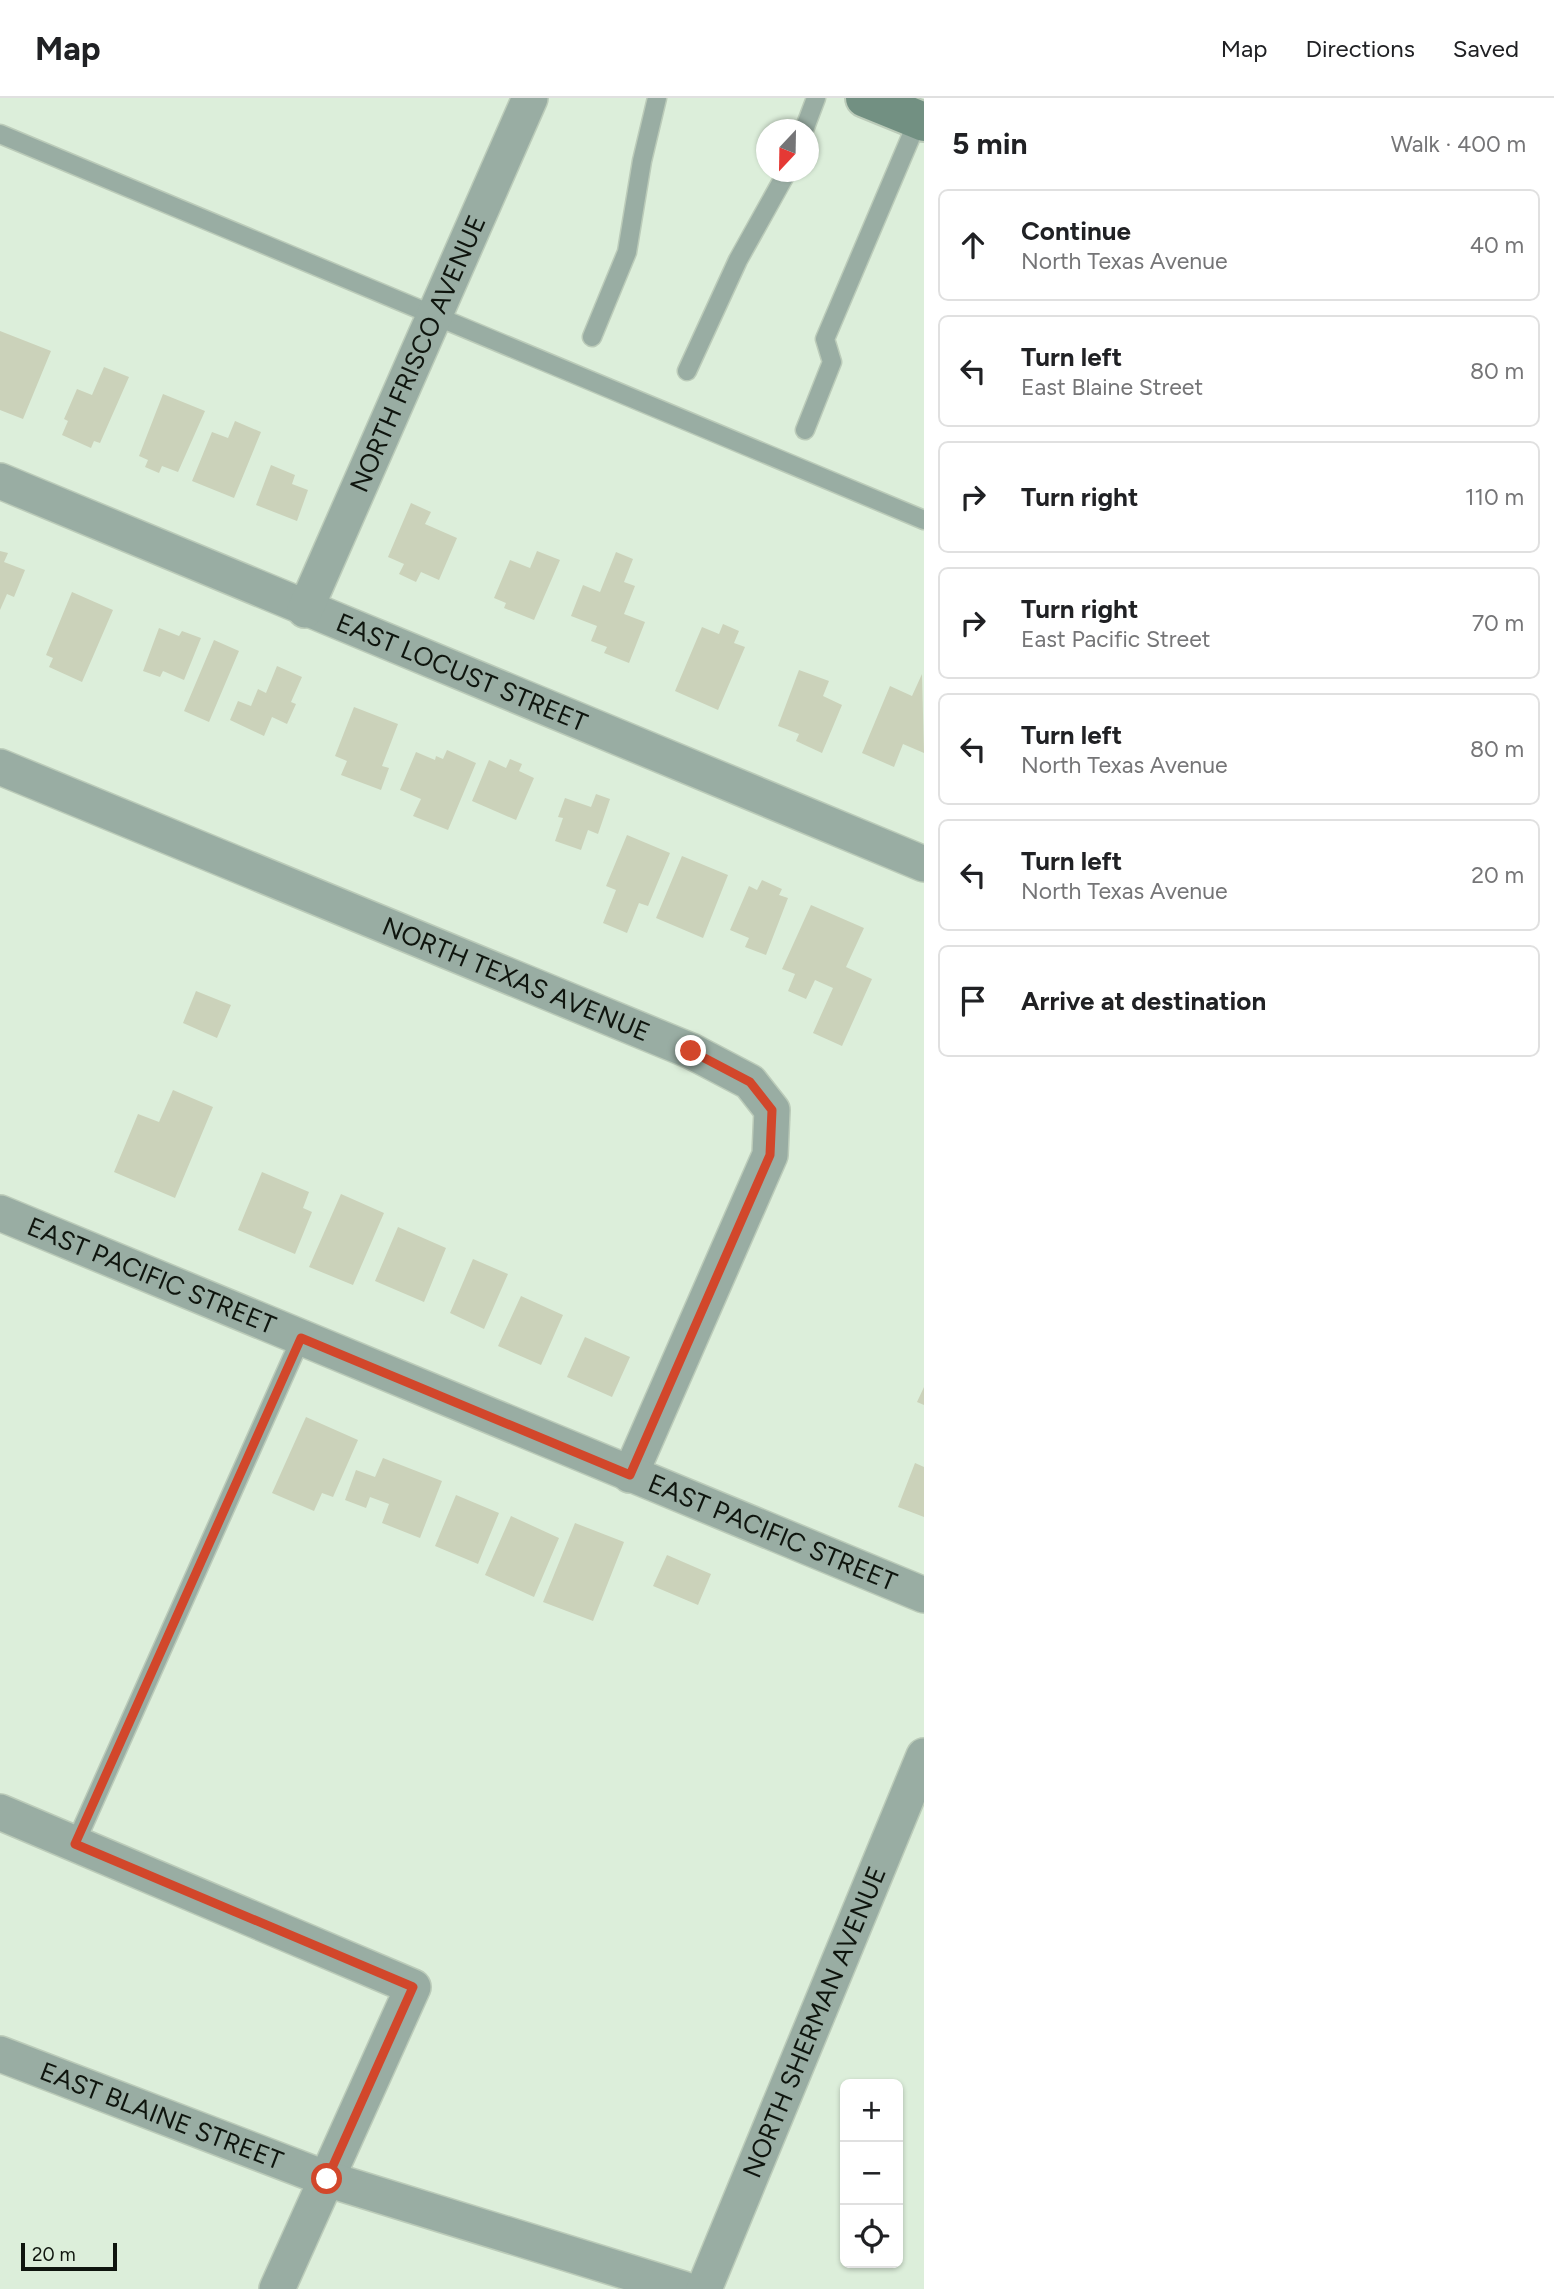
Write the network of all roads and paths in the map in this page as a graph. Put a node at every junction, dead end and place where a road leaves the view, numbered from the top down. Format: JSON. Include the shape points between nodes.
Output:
{"nodes":[{"id":1,"x":530,"y":98,"type":"edge"},
{"id":2,"x":657,"y":98,"type":"edge"},
{"id":3,"x":816,"y":98,"type":"edge"},
{"id":4,"x":865,"y":98,"type":"edge"},
{"id":5,"x":808,"y":119,"type":"edge"},
{"id":6,"x":921,"y":121,"type":"edge"},
{"id":7,"x":0,"y":134,"type":"edge"},
{"id":8,"x":781,"y":182,"type":"edge"},
{"id":9,"x":434,"y":316,"type":"junction"},
{"id":10,"x":592,"y":337,"type":"dead end"},
{"id":11,"x":687,"y":371,"type":"dead end"},
{"id":12,"x":805,"y":430,"type":"dead end"},
{"id":13,"x":0,"y":481,"type":"edge"},
{"id":14,"x":924,"y":520,"type":"edge"},
{"id":15,"x":305,"y":610,"type":"junction"},
{"id":16,"x":0,"y":767,"type":"edge"},
{"id":17,"x":921,"y":856,"type":"edge"},
{"id":18,"x":0,"y":1213,"type":"edge"},
{"id":19,"x":301,"y":1338,"type":"junction"},
{"id":20,"x":630,"y":1475,"type":"junction"},
{"id":21,"x":924,"y":1595,"type":"edge"},
{"id":22,"x":924,"y":1756,"type":"edge"},
{"id":23,"x":0,"y":1812,"type":"edge"},
{"id":24,"x":75,"y":1844,"type":"junction"},
{"id":25,"x":0,"y":2054,"type":"edge"},
{"id":26,"x":327,"y":2179,"type":"junction"},
{"id":27,"x":278,"y":2289,"type":"edge"},
{"id":28,"x":683,"y":2289,"type":"edge"},
{"id":29,"x":704,"y":2289,"type":"edge"}],
"edges":[{"from":1,"to":9,"type":"street","name":"NORTH FRISCO AVENUE"},
{"from":2,"to":10,"type":"lane","via":[[627,252]]},
{"from":3,"to":5,"type":"lane"},
{"from":4,"to":6,"type":"main road"},
{"from":6,"to":12,"type":"lane","via":[[825,339],[832,362]]},
{"from":7,"to":9,"type":"lane"},
{"from":8,"to":11,"type":"lane","via":[[738,260]]},
{"from":9,"to":14,"type":"lane"},
{"from":9,"to":15,"type":"street","name":"NORTH FRISCO AVENUE"},
{"from":13,"to":15,"type":"street","name":"EAST LOCUST STREET"},
{"from":15,"to":17,"type":"street","name":"EAST LOCUST STREET"},
{"from":16,"to":20,"type":"street","name":"NORTH TEXAS AVENUE","via":[[691,1051],[750,1082],[772,1110],[770,1155]]},
{"from":18,"to":19,"type":"street","name":"EAST PACIFIC STREET"},
{"from":19,"to":20,"type":"street","name":"EAST PACIFIC STREET"},
{"from":19,"to":24,"type":"lane"},
{"from":20,"to":21,"type":"street","name":"EAST PACIFIC STREET"},
{"from":22,"to":29,"type":"street","name":"NORTH SHERMAN AVENUE"},
{"from":23,"to":24,"type":"street"},
{"from":24,"to":26,"type":"street","via":[[413,1987]]},
{"from":25,"to":26,"type":"street","name":"EAST BLAINE STREET"},
{"from":26,"to":27,"type":"street"},
{"from":26,"to":28,"type":"street","name":"EAST BLAINE STREET"}]}
